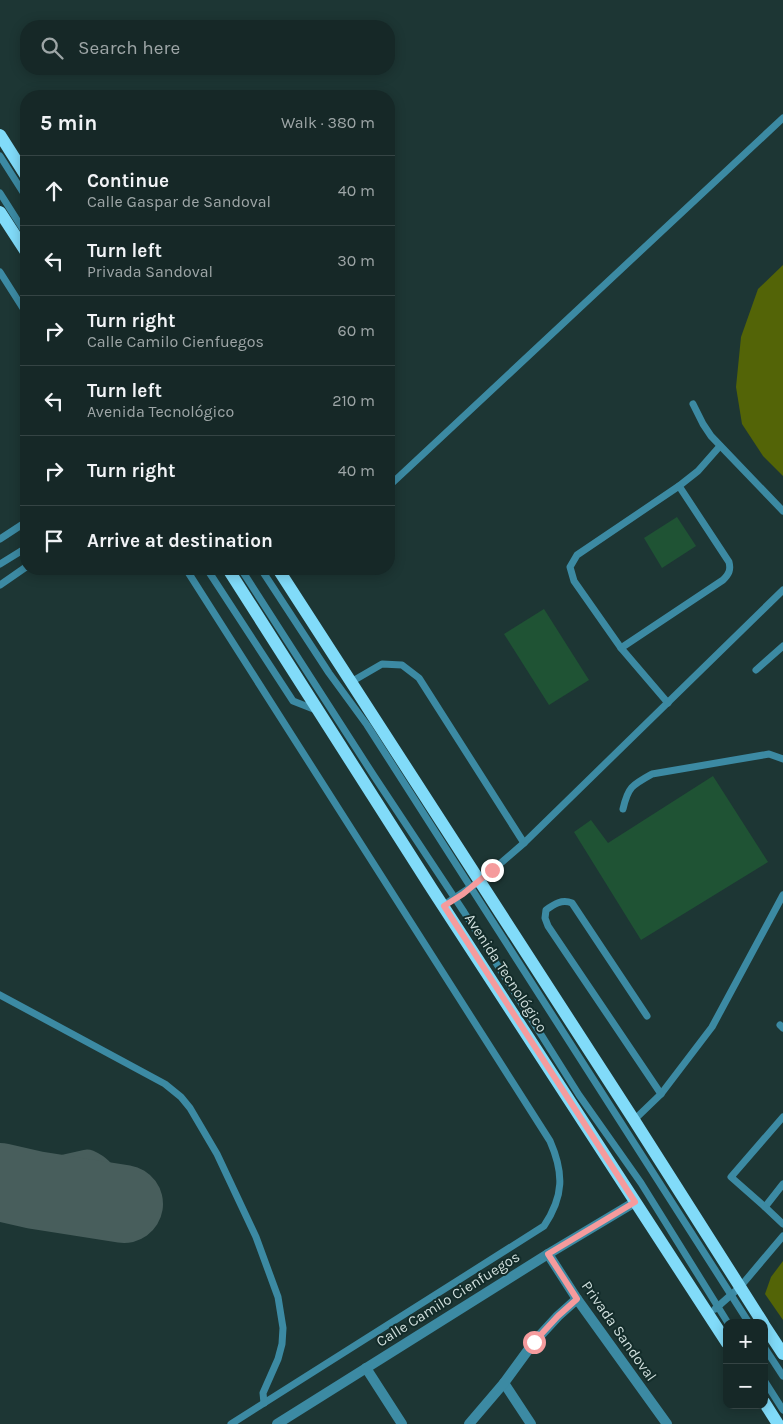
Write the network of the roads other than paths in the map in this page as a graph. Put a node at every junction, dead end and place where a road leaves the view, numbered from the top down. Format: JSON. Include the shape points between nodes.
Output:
{"nodes":[{"id":1,"x":783,"y":118,"type":"edge"},
{"id":2,"x":0,"y":135,"type":"edge"},
{"id":3,"x":0,"y":156,"type":"edge"},
{"id":4,"x":20,"y":167,"type":"edge"},
{"id":5,"x":20,"y":188,"type":"edge"},
{"id":6,"x":0,"y":193,"type":"edge"},
{"id":7,"x":0,"y":212,"type":"edge"},
{"id":8,"x":20,"y":225,"type":"edge"},
{"id":9,"x":20,"y":243,"type":"edge"},
{"id":10,"x":0,"y":272,"type":"edge"},
{"id":11,"x":20,"y":304,"type":"edge"},
{"id":12,"x":693,"y":404,"type":"dead end"},
{"id":13,"x":720,"y":446,"type":"junction"},
{"id":14,"x":395,"y":480,"type":"edge"},
{"id":15,"x":680,"y":486,"type":"junction"},
{"id":16,"x":783,"y":511,"type":"edge"},
{"id":17,"x":20,"y":526,"type":"edge"},
{"id":18,"x":0,"y":539,"type":"edge"},
{"id":19,"x":20,"y":552,"type":"edge"},
{"id":20,"x":0,"y":564,"type":"edge"},
{"id":21,"x":20,"y":571,"type":"edge"},
{"id":22,"x":190,"y":575,"type":"edge"},
{"id":23,"x":212,"y":575,"type":"edge"},
{"id":24,"x":232,"y":575,"type":"edge"},
{"id":25,"x":245,"y":575,"type":"edge"},
{"id":26,"x":265,"y":575,"type":"edge"},
{"id":27,"x":282,"y":575,"type":"edge"},
{"id":28,"x":0,"y":585,"type":"edge"},
{"id":29,"x":783,"y":590,"type":"edge"},
{"id":30,"x":783,"y":646,"type":"edge"},
{"id":31,"x":621,"y":648,"type":"junction"},
{"id":32,"x":756,"y":670,"type":"dead end"},
{"id":33,"x":351,"y":682,"type":"junction"},
{"id":34,"x":668,"y":703,"type":"junction"},
{"id":35,"x":317,"y":710,"type":"junction"},
{"id":36,"x":783,"y":759,"type":"edge"},
{"id":37,"x":623,"y":810,"type":"dead end"},
{"id":38,"x":524,"y":843,"type":"junction"},
{"id":39,"x":475,"y":885,"type":"junction"},
{"id":40,"x":783,"y":895,"type":"edge"},
{"id":41,"x":455,"y":898,"type":"junction"},
{"id":42,"x":444,"y":906,"type":"junction"},
{"id":43,"x":0,"y":996,"type":"edge"},
{"id":44,"x":647,"y":1016,"type":"dead end"},
{"id":45,"x":661,"y":1094,"type":"junction"},
{"id":46,"x":783,"y":1117,"type":"edge"},
{"id":47,"x":634,"y":1120,"type":"junction"},
{"id":48,"x":783,"y":1184,"type":"edge"},
{"id":49,"x":635,"y":1202,"type":"junction"},
{"id":50,"x":765,"y":1207,"type":"junction"},
{"id":51,"x":783,"y":1224,"type":"edge"},
{"id":52,"x":783,"y":1236,"type":"edge"},
{"id":53,"x":548,"y":1254,"type":"junction"},
{"id":54,"x":736,"y":1291,"type":"junction"},
{"id":55,"x":577,"y":1299,"type":"junction"},
{"id":56,"x":713,"y":1310,"type":"junction"},
{"id":57,"x":723,"y":1319,"type":"edge"},
{"id":58,"x":747,"y":1319,"type":"edge"},
{"id":59,"x":760,"y":1319,"type":"edge"},
{"id":60,"x":768,"y":1330,"type":"edge"},
{"id":61,"x":723,"y":1334,"type":"edge"},
{"id":62,"x":768,"y":1353,"type":"edge"},
{"id":63,"x":783,"y":1354,"type":"edge"},
{"id":64,"x":366,"y":1368,"type":"junction"},
{"id":65,"x":783,"y":1376,"type":"edge"},
{"id":66,"x":504,"y":1383,"type":"junction"},
{"id":67,"x":768,"y":1386,"type":"edge"},
{"id":68,"x":264,"y":1404,"type":"junction"},
{"id":69,"x":768,"y":1408,"type":"edge"},
{"id":70,"x":783,"y":1410,"type":"edge"},
{"id":71,"x":231,"y":1424,"type":"edge"},
{"id":72,"x":277,"y":1424,"type":"edge"},
{"id":73,"x":402,"y":1424,"type":"edge"},
{"id":74,"x":469,"y":1424,"type":"edge"},
{"id":75,"x":531,"y":1424,"type":"edge"},
{"id":76,"x":666,"y":1424,"type":"edge"},
{"id":77,"x":778,"y":1424,"type":"edge"}],
"edges":[{"from":1,"to":14,"type":"lane"},
{"from":2,"to":4,"type":"main road"},
{"from":3,"to":5,"type":"lane"},
{"from":6,"to":8,"type":"lane"},
{"from":7,"to":9,"type":"main road"},
{"from":10,"to":11,"type":"lane"},
{"from":12,"to":13,"type":"lane"},
{"from":13,"to":15,"type":"lane"},
{"from":13,"to":16,"type":"lane"},
{"from":15,"to":31,"type":"lane","via":[[729,562],[729,574]]},
{"from":15,"to":31,"type":"lane","via":[[577,554],[570,567],[574,582]]},
{"from":17,"to":18,"type":"lane"},
{"from":19,"to":20,"type":"lane"},
{"from":21,"to":28,"type":"lane"},
{"from":22,"to":68,"type":"lane","via":[[550,1141],[561,1178],[553,1213],[544,1226]]},
{"from":23,"to":35,"type":"lane","via":[[293,701]]},
{"from":24,"to":35,"type":"main road","name":"Avenida Tecnológico"},
{"from":25,"to":41,"type":"lane"},
{"from":26,"to":39,"type":"lane"},
{"from":27,"to":33,"type":"main road","name":"Avenida Tecnológico"},
{"from":29,"to":34,"type":"lane"},
{"from":30,"to":32,"type":"lane"},
{"from":31,"to":34,"type":"lane"},
{"from":33,"to":38,"type":"lane","via":[[382,664],[402,665],[419,678]]},
{"from":33,"to":39,"type":"main road","name":"Avenida Tecnológico"},
{"from":34,"to":38,"type":"lane"},
{"from":35,"to":42,"type":"main road","name":"Avenida Tecnológico"},
{"from":36,"to":37,"type":"lane","via":[[769,754],[652,774],[627,792]]},
{"from":38,"to":39,"type":"lane"},
{"from":39,"to":41,"type":"lane"},
{"from":39,"to":47,"type":"main road","name":"Avenida Tecnológico"},
{"from":39,"to":54,"type":"lane"},
{"from":40,"to":45,"type":"lane","via":[[712,1027]]},
{"from":41,"to":42,"type":"lane"},
{"from":41,"to":56,"type":"lane","via":[[574,1087],[641,1183]]},
{"from":42,"to":49,"type":"main road","name":"Avenida Tecnológico"},
{"from":43,"to":68,"type":"lane","via":[[165,1084],[181,1097],[198,1120],[256,1237],[282,1312],[282,1344],[263,1393]]},
{"from":44,"to":45,"type":"lane","via":[[572,902],[558,902],[546,910],[548,926]]},
{"from":45,"to":47,"type":"lane"},
{"from":46,"to":50,"type":"lane","via":[[731,1177]]},
{"from":47,"to":54,"type":"main road","name":"Avenida Tecnológico"},
{"from":48,"to":50,"type":"lane"},
{"from":49,"to":53,"type":"street","name":"Calle Camilo Cienfuegos"},
{"from":49,"to":56,"type":"main road","name":"Avenida Tecnológico"},
{"from":50,"to":51,"type":"lane"},
{"from":52,"to":54,"type":"lane"},
{"from":53,"to":55,"type":"street","name":"Privada Sandoval"},
{"from":53,"to":64,"type":"street","name":"Calle Camilo Cienfuegos"},
{"from":54,"to":56,"type":"lane"},
{"from":54,"to":58,"type":"lane"},
{"from":54,"to":59,"type":"main road","name":"Avenida Tecnológico"},
{"from":55,"to":66,"type":"street","via":[[534,1342]]},
{"from":55,"to":76,"type":"street","name":"Privada Sandoval"},
{"from":56,"to":57,"type":"lane"},
{"from":56,"to":61,"type":"main road","name":"Avenida Tecnológico"},
{"from":60,"to":63,"type":"main road","name":"Avenida Tecnológico"},
{"from":62,"to":65,"type":"lane"},
{"from":64,"to":72,"type":"street","name":"Calle Camilo Cienfuegos"},
{"from":64,"to":73,"type":"street"},
{"from":66,"to":74,"type":"street"},
{"from":66,"to":75,"type":"street"},
{"from":67,"to":70,"type":"lane"},
{"from":68,"to":71,"type":"lane"},
{"from":69,"to":77,"type":"main road"}]}
